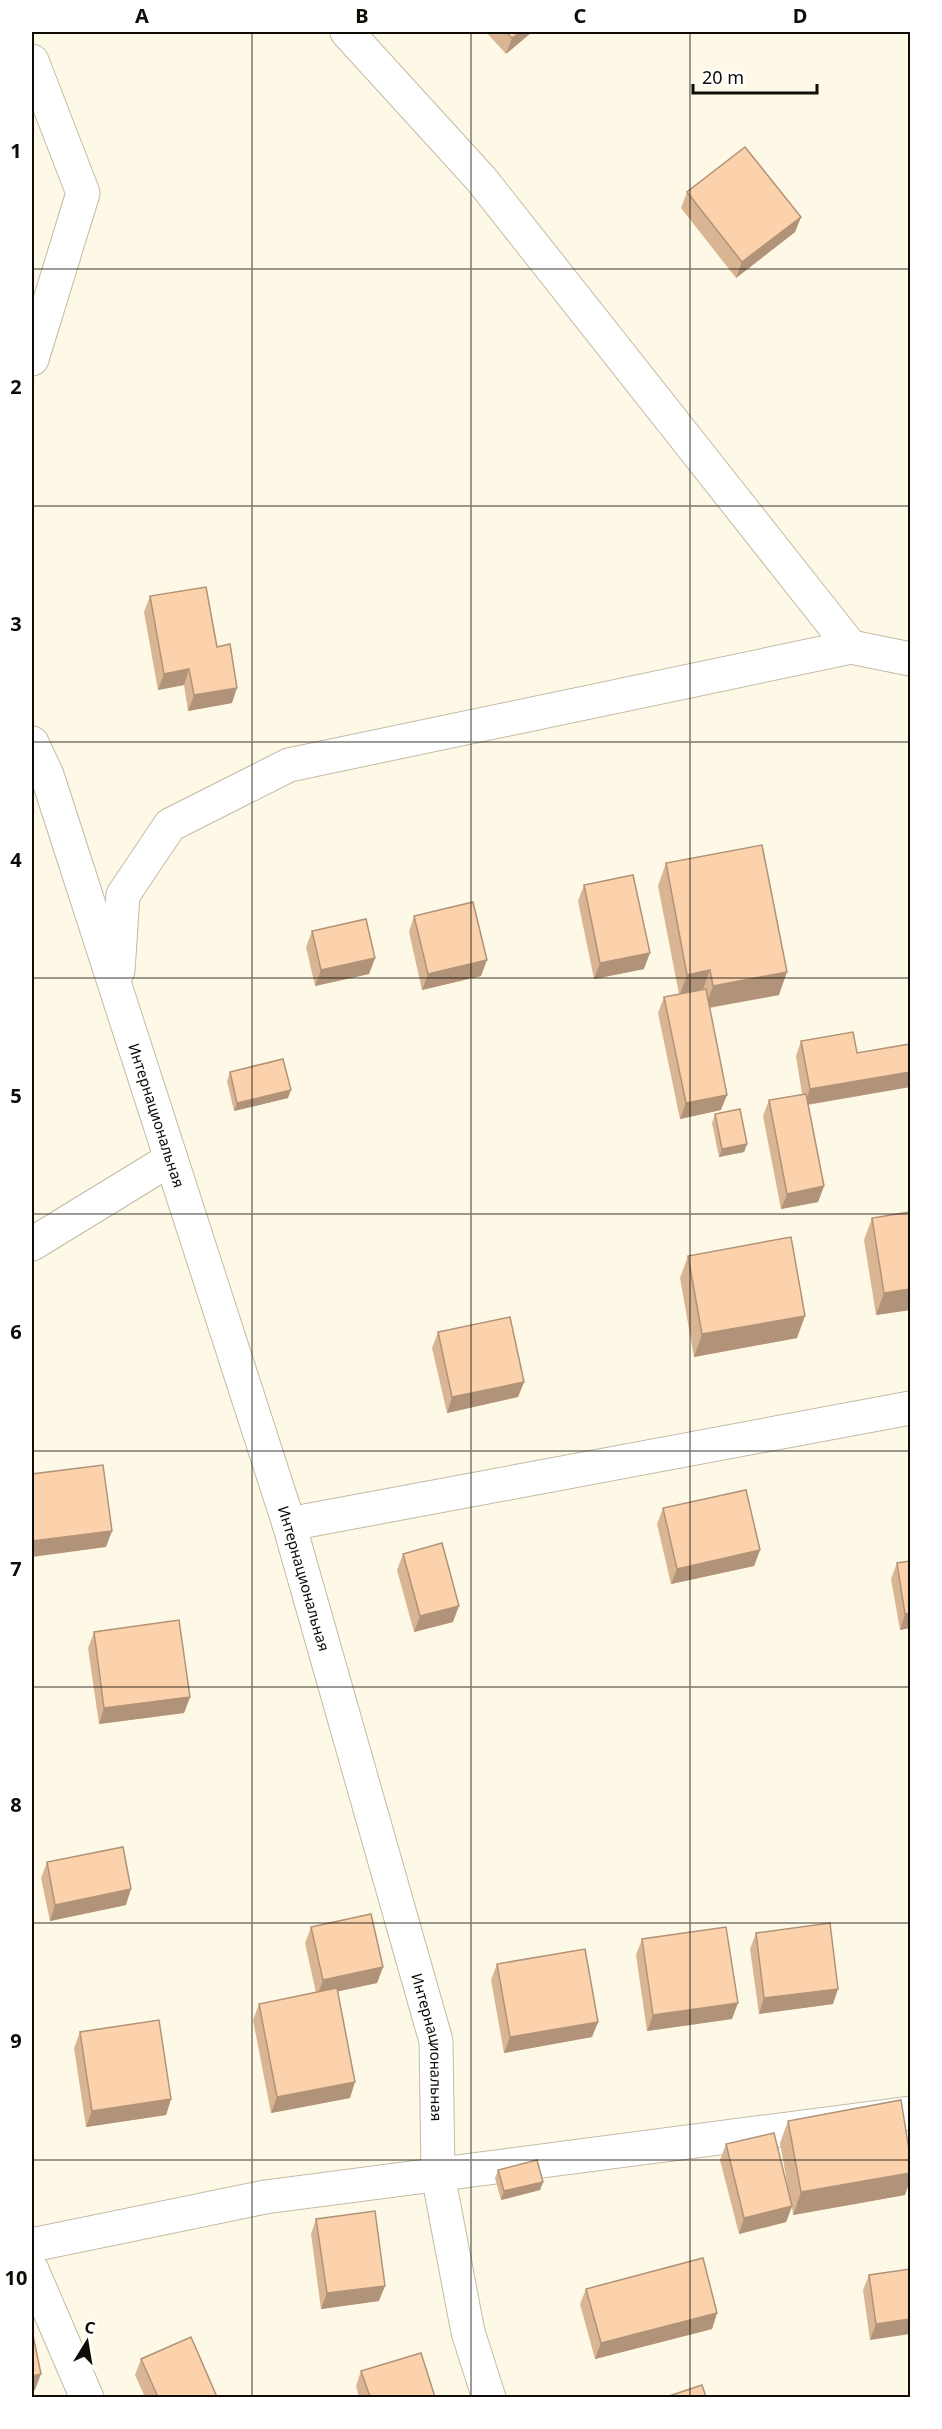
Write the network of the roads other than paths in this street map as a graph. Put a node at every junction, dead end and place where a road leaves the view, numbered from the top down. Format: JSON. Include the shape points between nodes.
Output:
{"nodes":[{"id":1,"x":347,"y":32,"type":"edge"},
{"id":2,"x":32,"y":61,"type":"edge"},
{"id":3,"x":32,"y":359,"type":"edge"},
{"id":4,"x":851,"y":647,"type":"junction"},
{"id":5,"x":910,"y":659,"type":"edge"},
{"id":6,"x":32,"y":743,"type":"edge"},
{"id":7,"x":116,"y":989,"type":"junction"},
{"id":8,"x":171,"y":1159,"type":"junction"},
{"id":9,"x":32,"y":1244,"type":"edge"},
{"id":10,"x":910,"y":1408,"type":"edge"},
{"id":11,"x":289,"y":1524,"type":"junction"},
{"id":12,"x":910,"y":2113,"type":"edge"},
{"id":13,"x":438,"y":2175,"type":"junction"},
{"id":14,"x":32,"y":2245,"type":"edge"},
{"id":15,"x":32,"y":2270,"type":"edge"},
{"id":16,"x":87,"y":2397,"type":"edge"},
{"id":17,"x":489,"y":2397,"type":"edge"}],
"edges":[{"from":1,"to":4,"type":"street","via":[[481,179]]},
{"from":2,"to":3,"type":"street","via":[[83,193]]},
{"from":4,"to":5,"type":"street"},
{"from":4,"to":7,"type":"street","via":[[289,765],[170,825],[123,895]]},
{"from":6,"to":7,"type":"street","name":"Интернациональная","via":[[47,775]]},
{"from":7,"to":8,"type":"street","name":"Интернациональная"},
{"from":8,"to":9,"type":"street"},
{"from":8,"to":11,"type":"street","name":"Интернациональная"},
{"from":10,"to":11,"type":"street"},
{"from":11,"to":13,"type":"street","name":"Интернациональная","via":[[436,2041]]},
{"from":12,"to":13,"type":"street"},
{"from":13,"to":14,"type":"street","via":[[265,2197]]},
{"from":13,"to":17,"type":"street","name":"Интернациональная","via":[[468,2332]]},
{"from":15,"to":16,"type":"street"}]}
